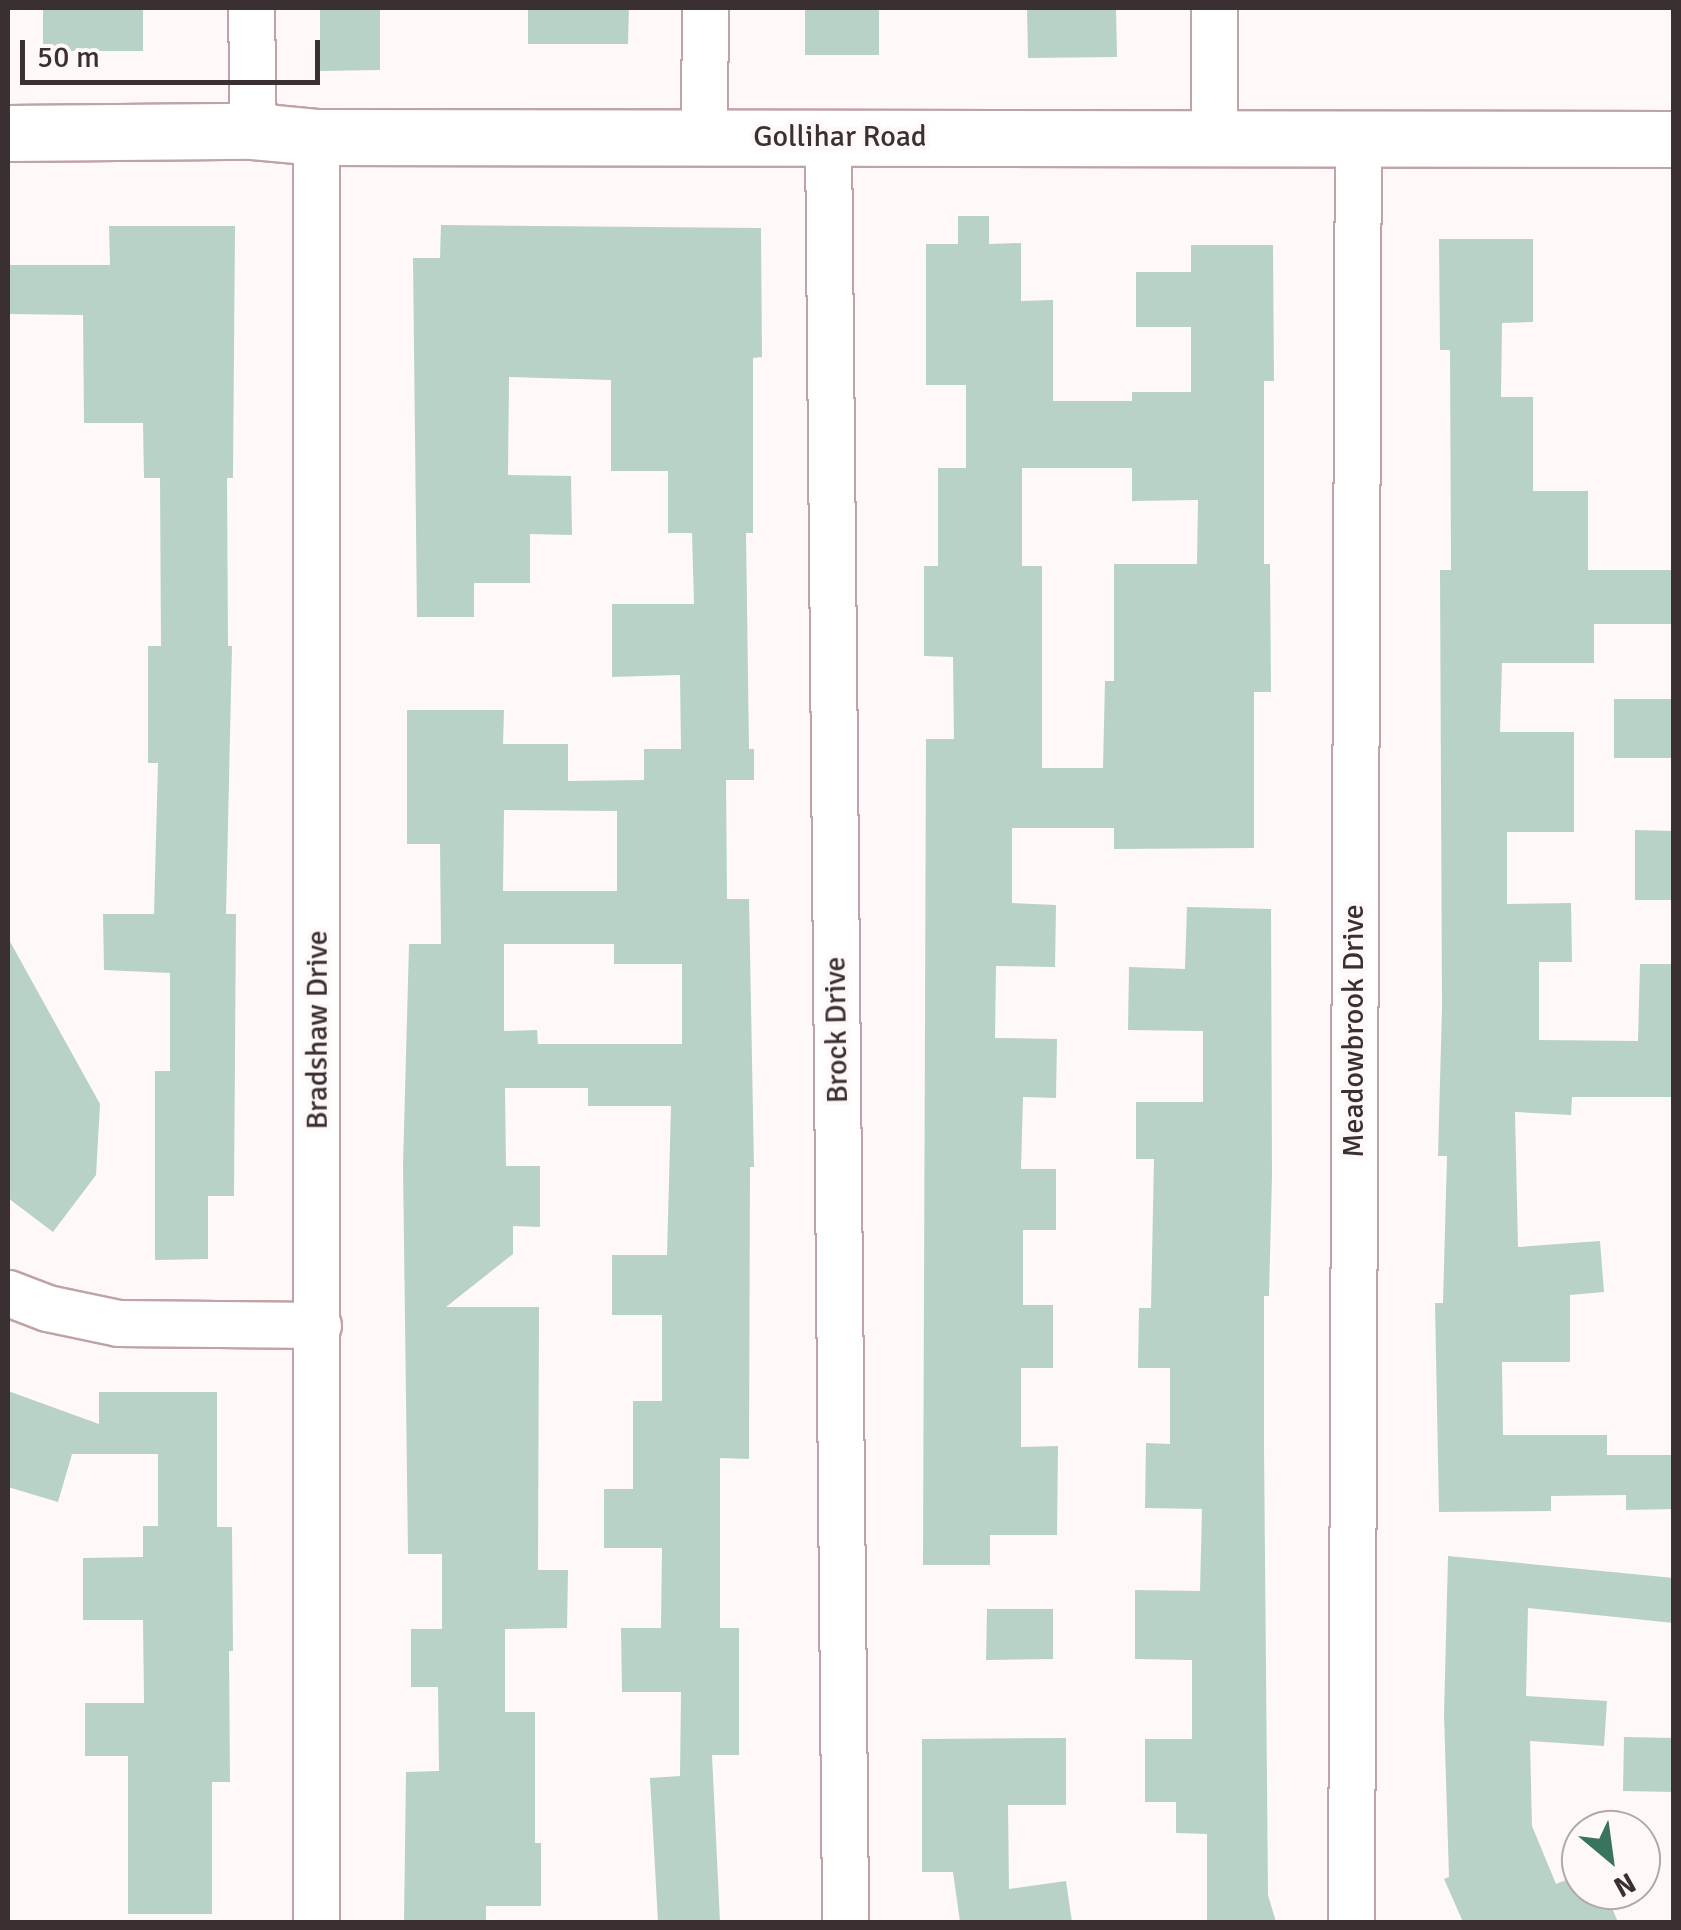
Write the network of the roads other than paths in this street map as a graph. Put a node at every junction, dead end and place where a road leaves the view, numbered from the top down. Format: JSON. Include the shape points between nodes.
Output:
{"nodes":[{"id":1,"x":251,"y":8,"type":"edge"},
{"id":2,"x":705,"y":8,"type":"edge"},
{"id":3,"x":1214,"y":8,"type":"edge"},
{"id":4,"x":253,"y":131,"type":"junction"},
{"id":5,"x":8,"y":132,"type":"edge"},
{"id":6,"x":704,"y":136,"type":"junction"},
{"id":7,"x":828,"y":136,"type":"junction"},
{"id":8,"x":316,"y":138,"type":"junction"},
{"id":9,"x":1214,"y":138,"type":"junction"},
{"id":10,"x":1358,"y":138,"type":"junction"},
{"id":11,"x":1674,"y":139,"type":"edge"},
{"id":12,"x":8,"y":1293,"type":"edge"},
{"id":13,"x":318,"y":1326,"type":"junction"},
{"id":14,"x":316,"y":1922,"type":"edge"},
{"id":15,"x":845,"y":1922,"type":"edge"},
{"id":16,"x":1351,"y":1922,"type":"edge"}],
"edges":[{"from":1,"to":4,"type":"street"},
{"from":2,"to":6,"type":"street"},
{"from":3,"to":9,"type":"street"},
{"from":4,"to":5,"type":"street","name":"Gollihar Road"},
{"from":4,"to":8,"type":"street","name":"Gollihar Road"},
{"from":6,"to":7,"type":"street","name":"Gollihar Road"},
{"from":6,"to":8,"type":"street","name":"Gollihar Road"},
{"from":7,"to":9,"type":"street","name":"Gollihar Road"},
{"from":7,"to":15,"type":"street","name":"Brock Drive"},
{"from":8,"to":13,"type":"street","name":"Bradshaw Drive"},
{"from":9,"to":10,"type":"street","name":"Gollihar Road"},
{"from":10,"to":11,"type":"street","name":"Gollihar Road"},
{"from":10,"to":16,"type":"street","name":"Meadowbrook Drive"},
{"from":12,"to":13,"type":"street","via":[[118,1324]]},
{"from":13,"to":14,"type":"street","name":"Bradshaw Drive"}]}
